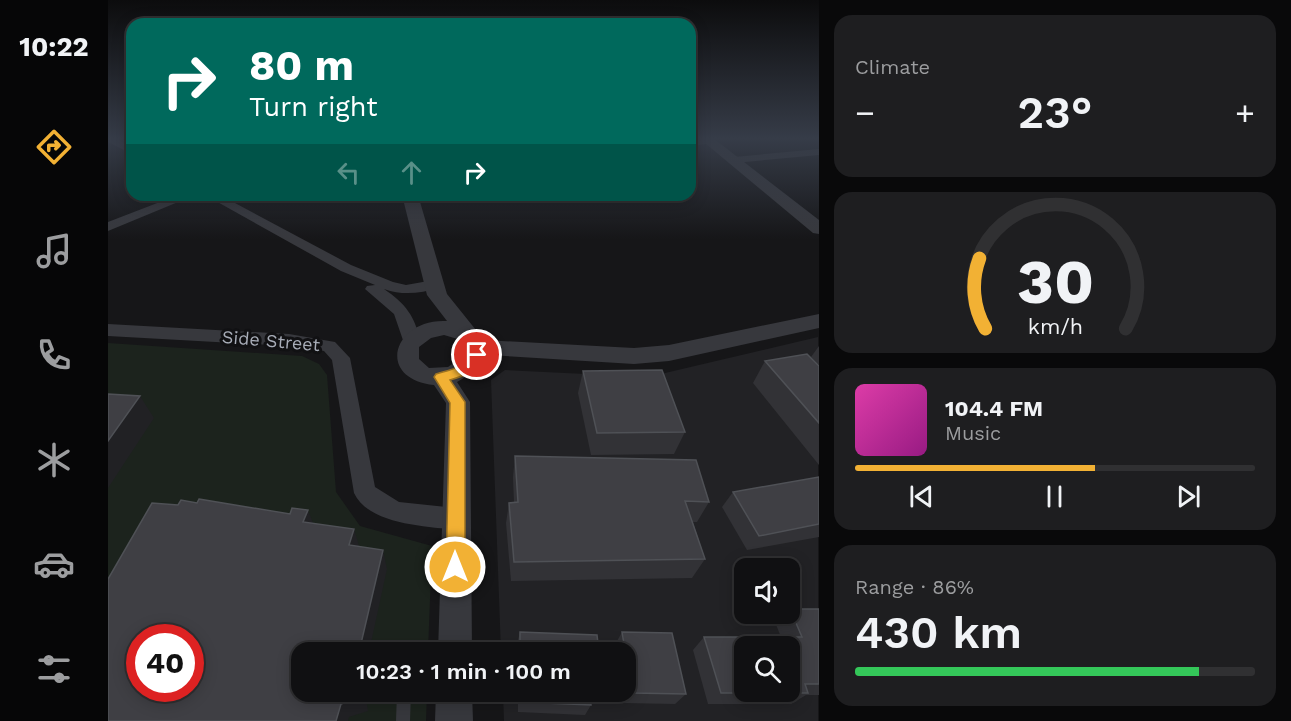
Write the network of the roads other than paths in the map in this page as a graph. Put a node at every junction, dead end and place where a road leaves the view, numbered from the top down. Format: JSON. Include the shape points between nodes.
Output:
{"nodes":[{"id":1,"x":748,"y":172,"type":"edge"},
{"id":2,"x":174,"y":201,"type":"edge"},
{"id":3,"x":222,"y":201,"type":"edge"},
{"id":4,"x":412,"y":201,"type":"edge"},
{"id":5,"x":108,"y":227,"type":"edge"},
{"id":6,"x":819,"y":229,"type":"edge"},
{"id":7,"x":346,"y":268,"type":"junction"},
{"id":8,"x":435,"y":290,"type":"junction"},
{"id":9,"x":819,"y":321,"type":"edge"},
{"id":10,"x":108,"y":330,"type":"edge"},
{"id":11,"x":416,"y":338,"type":"junction"},
{"id":12,"x":471,"y":341,"type":"junction"},
{"id":13,"x":441,"y":377,"type":"junction"},
{"id":14,"x":456,"y":519,"type":"junction"},
{"id":15,"x":454,"y":642,"type":"edge"},
{"id":16,"x":404,"y":702,"type":"edge"},
{"id":17,"x":454,"y":702,"type":"edge"},
{"id":18,"x":403,"y":721,"type":"edge"},
{"id":19,"x":454,"y":721,"type":"edge"}],
"edges":[{"from":1,"to":6,"type":"street"},
{"from":2,"to":5,"type":"street"},
{"from":3,"to":7,"type":"street"},
{"from":4,"to":8,"type":"street"},
{"from":7,"to":8,"type":"street","via":[[398,290]]},
{"from":7,"to":11,"type":"street","via":[[397,304]]},
{"from":8,"to":11,"type":"street"},
{"from":8,"to":12,"type":"street"},
{"from":9,"to":12,"type":"street","via":[[669,353],[634,356]]},
{"from":10,"to":14,"type":"street","name":"Side Street","via":[[289,340],[329,346],[341,358],[365,493],[395,512]]},
{"from":11,"to":12,"type":"street","via":[[444,328]]},
{"from":11,"to":13,"type":"street","via":[[407,351],[409,361],[427,375]]},
{"from":12,"to":13,"type":"street","via":[[477,355],[473,364],[454,376]]},
{"from":13,"to":14,"type":"street","via":[[458,402]]},
{"from":14,"to":15,"type":"street"},
{"from":16,"to":18,"type":"lane"},
{"from":17,"to":19,"type":"street"}]}
